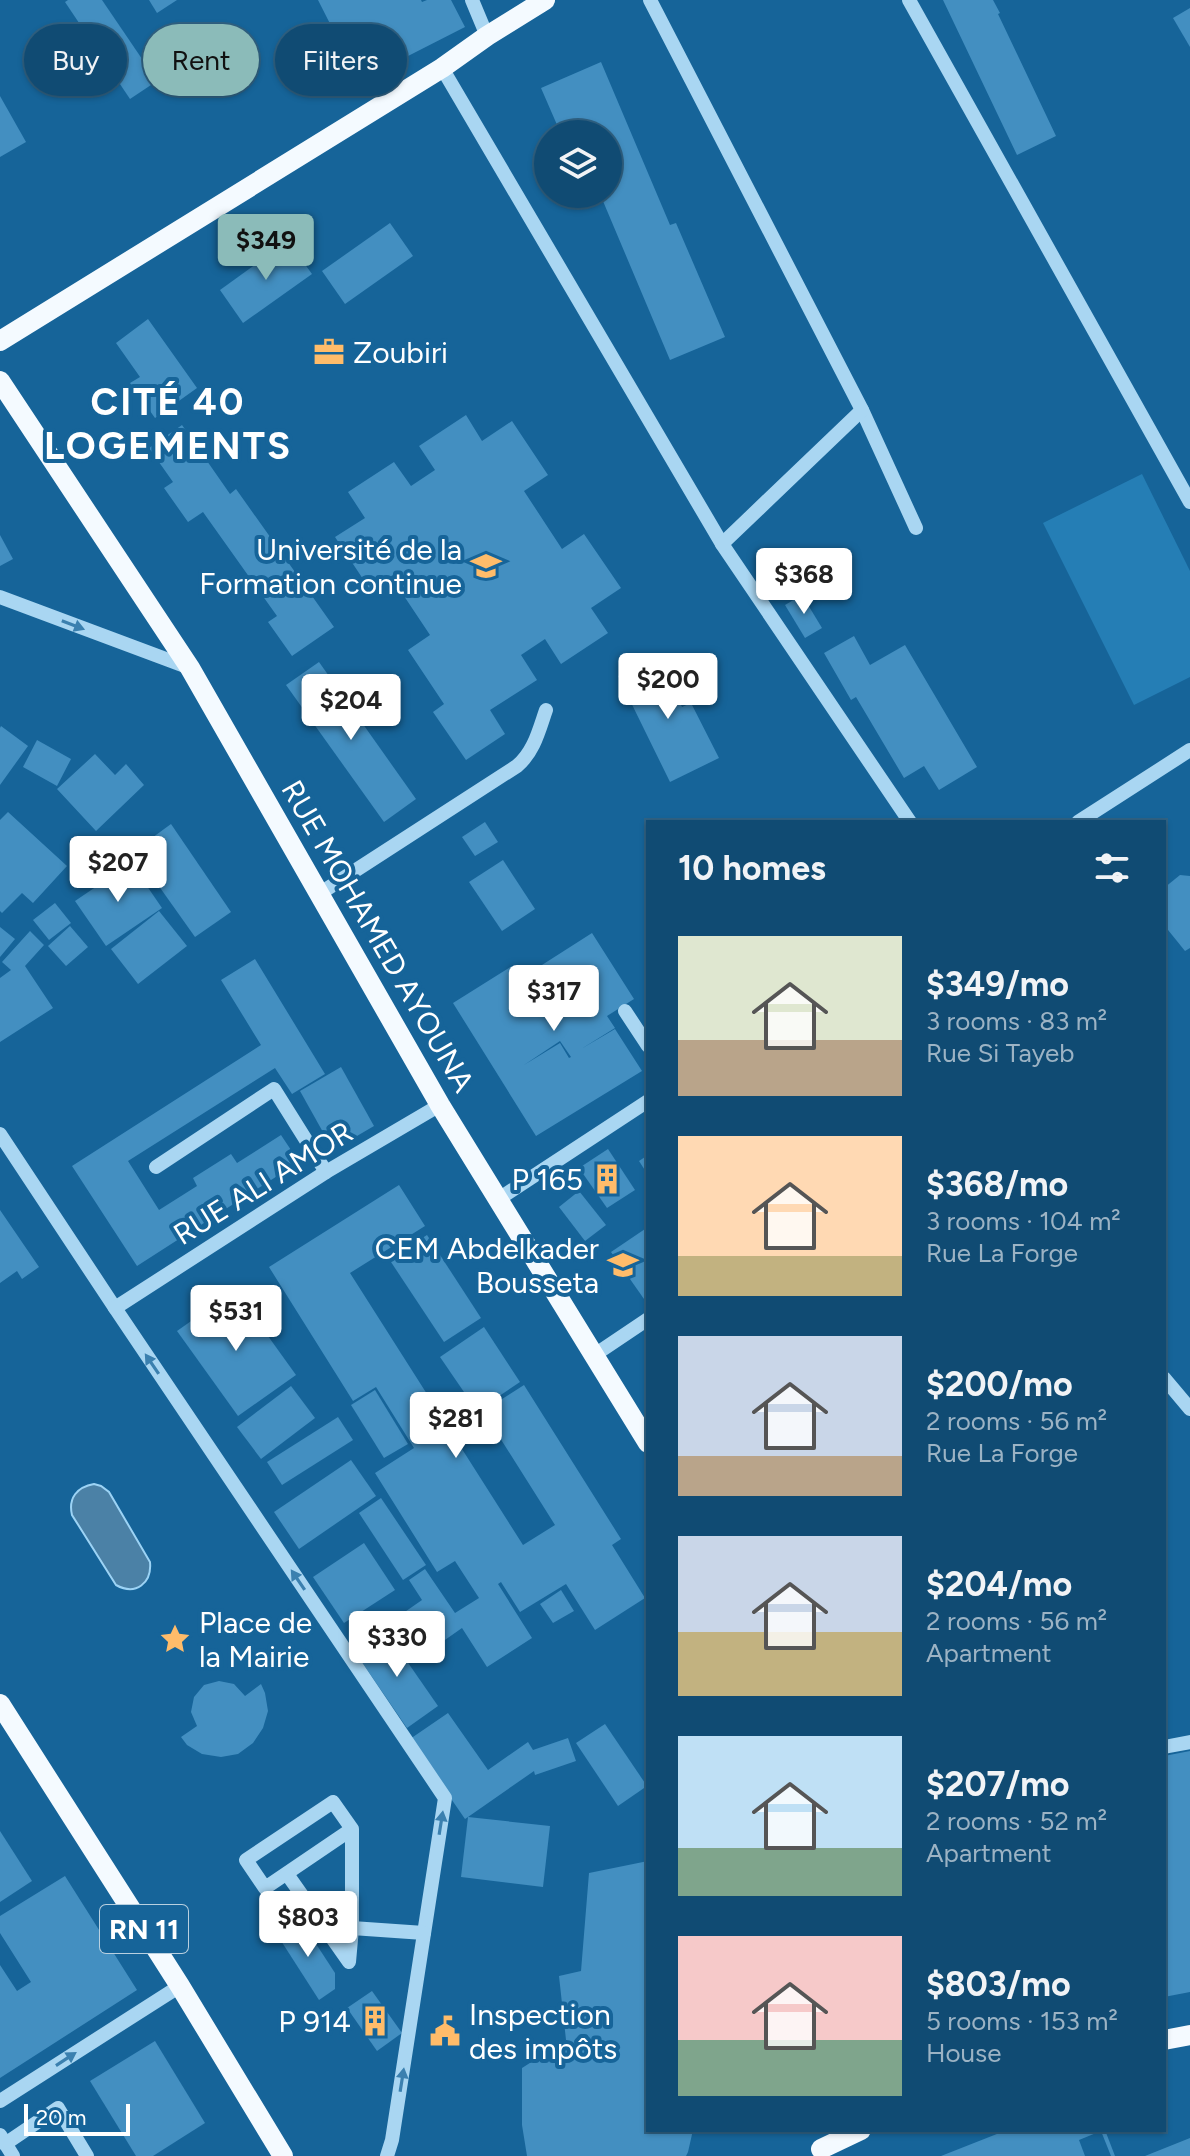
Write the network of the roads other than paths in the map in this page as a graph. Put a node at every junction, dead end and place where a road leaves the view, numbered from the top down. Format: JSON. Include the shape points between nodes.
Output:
{"nodes":[{"id":1,"x":472,"y":0,"type":"edge"},
{"id":2,"x":545,"y":0,"type":"edge"},
{"id":3,"x":650,"y":0,"type":"edge"},
{"id":4,"x":909,"y":0,"type":"edge"},
{"id":5,"x":487,"y":36,"type":"junction"},
{"id":6,"x":442,"y":68,"type":"junction"},
{"id":7,"x":0,"y":341,"type":"edge"},
{"id":8,"x":0,"y":381,"type":"edge"},
{"id":9,"x":862,"y":410,"type":"junction"},
{"id":10,"x":1190,"y":502,"type":"edge"},
{"id":11,"x":916,"y":528,"type":"dead end"},
{"id":12,"x":722,"y":544,"type":"junction"},
{"id":13,"x":0,"y":597,"type":"edge"},
{"id":14,"x":190,"y":668,"type":"junction"},
{"id":15,"x":546,"y":710,"type":"dead end"},
{"id":16,"x":1190,"y":750,"type":"edge"},
{"id":17,"x":909,"y":820,"type":"edge"},
{"id":18,"x":1081,"y":820,"type":"edge"},
{"id":19,"x":319,"y":894,"type":"junction"},
{"id":20,"x":625,"y":1011,"type":"dead end"},
{"id":21,"x":646,"y":1043,"type":"edge"},
{"id":22,"x":646,"y":1102,"type":"edge"},
{"id":23,"x":440,"y":1105,"type":"junction"},
{"id":24,"x":0,"y":1134,"type":"edge"},
{"id":25,"x":156,"y":1167,"type":"dead end"},
{"id":26,"x":326,"y":1172,"type":"junction"},
{"id":27,"x":497,"y":1200,"type":"junction"},
{"id":28,"x":115,"y":1308,"type":"junction"},
{"id":29,"x":646,"y":1320,"type":"edge"},
{"id":30,"x":593,"y":1356,"type":"junction"},
{"id":31,"x":1166,"y":1380,"type":"edge"},
{"id":32,"x":1190,"y":1409,"type":"edge"},
{"id":33,"x":646,"y":1440,"type":"edge"},
{"id":34,"x":0,"y":1704,"type":"edge"},
{"id":35,"x":1190,"y":1742,"type":"edge"},
{"id":36,"x":1166,"y":1747,"type":"edge"},
{"id":37,"x":352,"y":1829,"type":"junction"},
{"id":38,"x":287,"y":1874,"type":"junction"},
{"id":39,"x":325,"y":1927,"type":"junction"},
{"id":40,"x":352,"y":1928,"type":"junction"},
{"id":41,"x":424,"y":1933,"type":"junction"},
{"id":42,"x":180,"y":1986,"type":"junction"},
{"id":43,"x":1190,"y":2035,"type":"edge"},
{"id":44,"x":1166,"y":2040,"type":"edge"},
{"id":45,"x":0,"y":2101,"type":"edge"},
{"id":46,"x":856,"y":2132,"type":"edge"},
{"id":47,"x":6,"y":2145,"type":"edge"},
{"id":48,"x":818,"y":2148,"type":"edge"},
{"id":49,"x":87,"y":2156,"type":"edge"},
{"id":50,"x":283,"y":2156,"type":"edge"},
{"id":51,"x":387,"y":2156,"type":"edge"}],
"edges":[{"from":1,"to":5,"type":"street"},
{"from":2,"to":5,"type":"main road"},
{"from":3,"to":9,"type":"street"},
{"from":4,"to":10,"type":"street"},
{"from":5,"to":6,"type":"main road"},
{"from":6,"to":7,"type":"main road"},
{"from":6,"to":12,"type":"street"},
{"from":8,"to":14,"type":"main road","name":"RUE MOHAMED AYOUNA"},
{"from":9,"to":11,"type":"street"},
{"from":9,"to":12,"type":"street"},
{"from":12,"to":17,"type":"street"},
{"from":13,"to":14,"type":"street","one_way":true},
{"from":14,"to":19,"type":"main road","name":"RUE MOHAMED AYOUNA"},
{"from":15,"to":19,"type":"street","via":[[524,761]]},
{"from":16,"to":18,"type":"street"},
{"from":19,"to":23,"type":"main road","name":"RUE MOHAMED AYOUNA"},
{"from":20,"to":21,"type":"street"},
{"from":22,"to":27,"type":"street"},
{"from":23,"to":26,"type":"street","name":"RUE ALI AMOR"},
{"from":23,"to":27,"type":"main road","name":"RUE MOHAMED AYOUNA"},
{"from":24,"to":28,"type":"street"},
{"from":25,"to":26,"type":"street","via":[[274,1089]]},
{"from":26,"to":28,"type":"street","name":"RUE ALI AMOR"},
{"from":27,"to":30,"type":"main road","name":"RUE MOHAMED AYOUNA"},
{"from":41,"to":28,"type":"street","one_way":true,"via":[[445,1798]]},
{"from":29,"to":30,"type":"street"},
{"from":30,"to":33,"type":"main road","name":"RUE MOHAMED AYOUNA"},
{"from":31,"to":32,"type":"street"},
{"from":34,"to":42,"type":"main road","number":"RN 11"},
{"from":35,"to":36,"type":"street"},
{"from":37,"to":38,"type":"street"},
{"from":37,"to":38,"type":"street","via":[[333,1802],[246,1860],[265,1888]]},
{"from":37,"to":40,"type":"street"},
{"from":38,"to":39,"type":"street"},
{"from":39,"to":40,"type":"street"},
{"from":39,"to":40,"type":"street","via":[[349,1962]]},
{"from":40,"to":41,"type":"street"},
{"from":51,"to":41,"type":"street","one_way":true},
{"from":45,"to":42,"type":"street","one_way":true},
{"from":42,"to":50,"type":"main road","number":"RN 11"},
{"from":43,"to":44,"type":"main road"},
{"from":46,"to":48,"type":"main road"},
{"from":47,"to":49,"type":"street","via":[[58,2108]]}]}
